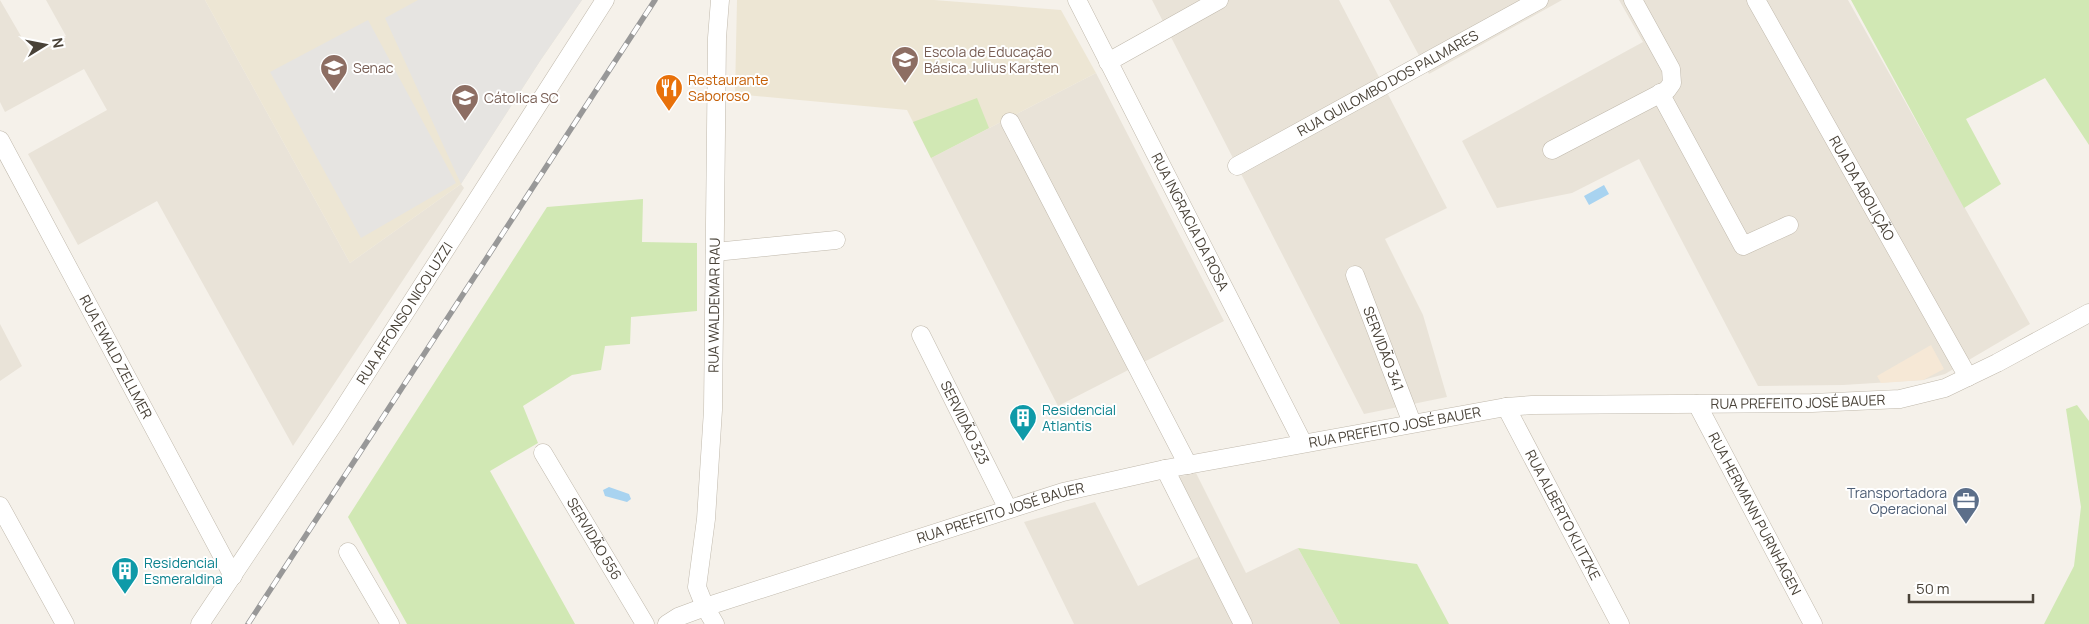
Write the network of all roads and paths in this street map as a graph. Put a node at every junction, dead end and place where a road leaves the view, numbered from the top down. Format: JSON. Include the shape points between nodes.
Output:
{"nodes":[{"id":1,"x":606,"y":0,"type":"edge"},
{"id":2,"x":720,"y":0,"type":"edge"},
{"id":3,"x":1077,"y":0,"type":"edge"},
{"id":4,"x":1219,"y":0,"type":"edge"},
{"id":5,"x":1539,"y":0,"type":"edge"},
{"id":6,"x":1633,"y":0,"type":"edge"},
{"id":7,"x":1756,"y":0,"type":"edge"},
{"id":8,"x":1108,"y":62,"type":"junction"},
{"id":9,"x":1660,"y":93,"type":"junction"},
{"id":10,"x":1010,"y":122,"type":"dead end"},
{"id":11,"x":0,"y":140,"type":"edge"},
{"id":12,"x":1552,"y":150,"type":"dead end"},
{"id":13,"x":1237,"y":166,"type":"dead end"},
{"id":14,"x":1789,"y":225,"type":"dead end"},
{"id":15,"x":836,"y":240,"type":"dead end"},
{"id":16,"x":715,"y":252,"type":"junction"},
{"id":17,"x":1356,"y":275,"type":"dead end"},
{"id":18,"x":2089,"y":313,"type":"edge"},
{"id":19,"x":921,"y":335,"type":"dead end"},
{"id":20,"x":1968,"y":377,"type":"junction"},
{"id":21,"x":1697,"y":404,"type":"junction"},
{"id":22,"x":1506,"y":407,"type":"junction"},
{"id":23,"x":1412,"y":423,"type":"junction"},
{"id":24,"x":1303,"y":443,"type":"junction"},
{"id":25,"x":543,"y":454,"type":"dead end"},
{"id":26,"x":1188,"y":465,"type":"junction"},
{"id":27,"x":1165,"y":469,"type":"junction"},
{"id":28,"x":0,"y":506,"type":"edge"},
{"id":29,"x":1008,"y":509,"type":"junction"},
{"id":30,"x":348,"y":552,"type":"dead end"},
{"id":31,"x":233,"y":576,"type":"junction"},
{"id":32,"x":705,"y":608,"type":"junction"},
{"id":33,"x":65,"y":624,"type":"edge"},
{"id":34,"x":200,"y":624,"type":"edge"},
{"id":35,"x":390,"y":624,"type":"edge"},
{"id":36,"x":645,"y":624,"type":"edge"},
{"id":37,"x":667,"y":624,"type":"edge"},
{"id":38,"x":715,"y":624,"type":"edge"},
{"id":39,"x":1243,"y":624,"type":"edge"},
{"id":40,"x":1620,"y":624,"type":"edge"},
{"id":41,"x":1813,"y":624,"type":"edge"}],
"edges":[{"from":1,"to":31,"type":"street","name":"RUA AFFONSO NICOLUZZI"},
{"from":2,"to":16,"type":"street","name":"RUA WALDEMAR RAU"},
{"from":3,"to":8,"type":"street","name":"RUA INGRACIA DA ROSA"},
{"from":4,"to":8,"type":"street"},
{"from":5,"to":13,"type":"street","name":"RUA QUILOMBO DOS PALMARES"},
{"from":6,"to":9,"type":"street","via":[[1671,69],[1672,83]]},
{"from":7,"to":20,"type":"street","name":"RUA DA ABOLIÇÃO"},
{"from":8,"to":24,"type":"street","name":"RUA INGRACIA DA ROSA"},
{"from":9,"to":12,"type":"street"},
{"from":9,"to":14,"type":"street","via":[[1743,246]]},
{"from":10,"to":26,"type":"street"},
{"from":11,"to":31,"type":"street","name":"RUA EWALD ZELLMER"},
{"from":15,"to":16,"type":"street"},
{"from":16,"to":32,"type":"street","name":"RUA WALDEMAR RAU","via":[[710,465],[697,587]]},
{"from":17,"to":23,"type":"street","name":"SERVIDÃO 341"},
{"from":18,"to":20,"type":"street","name":"RUA PREFEITO JOSÉ BAUER"},
{"from":19,"to":29,"type":"street","name":"SERVIDÃO 323"},
{"from":20,"to":21,"type":"street","name":"RUA PREFEITO JOSÉ BAUER","via":[[1945,388],[1900,399]]},
{"from":21,"to":22,"type":"street","name":"RUA PREFEITO JOSÉ BAUER","via":[[1532,404]]},
{"from":21,"to":41,"type":"street","name":"RUA HERMANN PURNHAGEN"},
{"from":22,"to":23,"type":"street","name":"RUA PREFEITO JOSÉ BAUER"},
{"from":22,"to":40,"type":"street","name":"RUA ALBERTO KLITZKE"},
{"from":23,"to":24,"type":"street","name":"RUA PREFEITO JOSÉ BAUER"},
{"from":24,"to":26,"type":"street","name":"RUA PREFEITO JOSÉ BAUER"},
{"from":25,"to":36,"type":"street","name":"SERVIDÃO 556"},
{"from":26,"to":27,"type":"street","name":"RUA PREFEITO JOSÉ BAUER"},
{"from":27,"to":29,"type":"street","name":"RUA PREFEITO JOSÉ BAUER","via":[[1063,492]]},
{"from":27,"to":39,"type":"street"},
{"from":28,"to":33,"type":"street"},
{"from":29,"to":32,"type":"street","name":"RUA PREFEITO JOSÉ BAUER"},
{"from":30,"to":35,"type":"street"},
{"from":31,"to":34,"type":"street","name":"RUA AFFONSO NICOLUZZI"},
{"from":32,"to":37,"type":"street","name":"RUA PREFEITO JOSÉ BAUER"},
{"from":32,"to":38,"type":"street","name":"RUA WALDEMAR RAU"}]}
